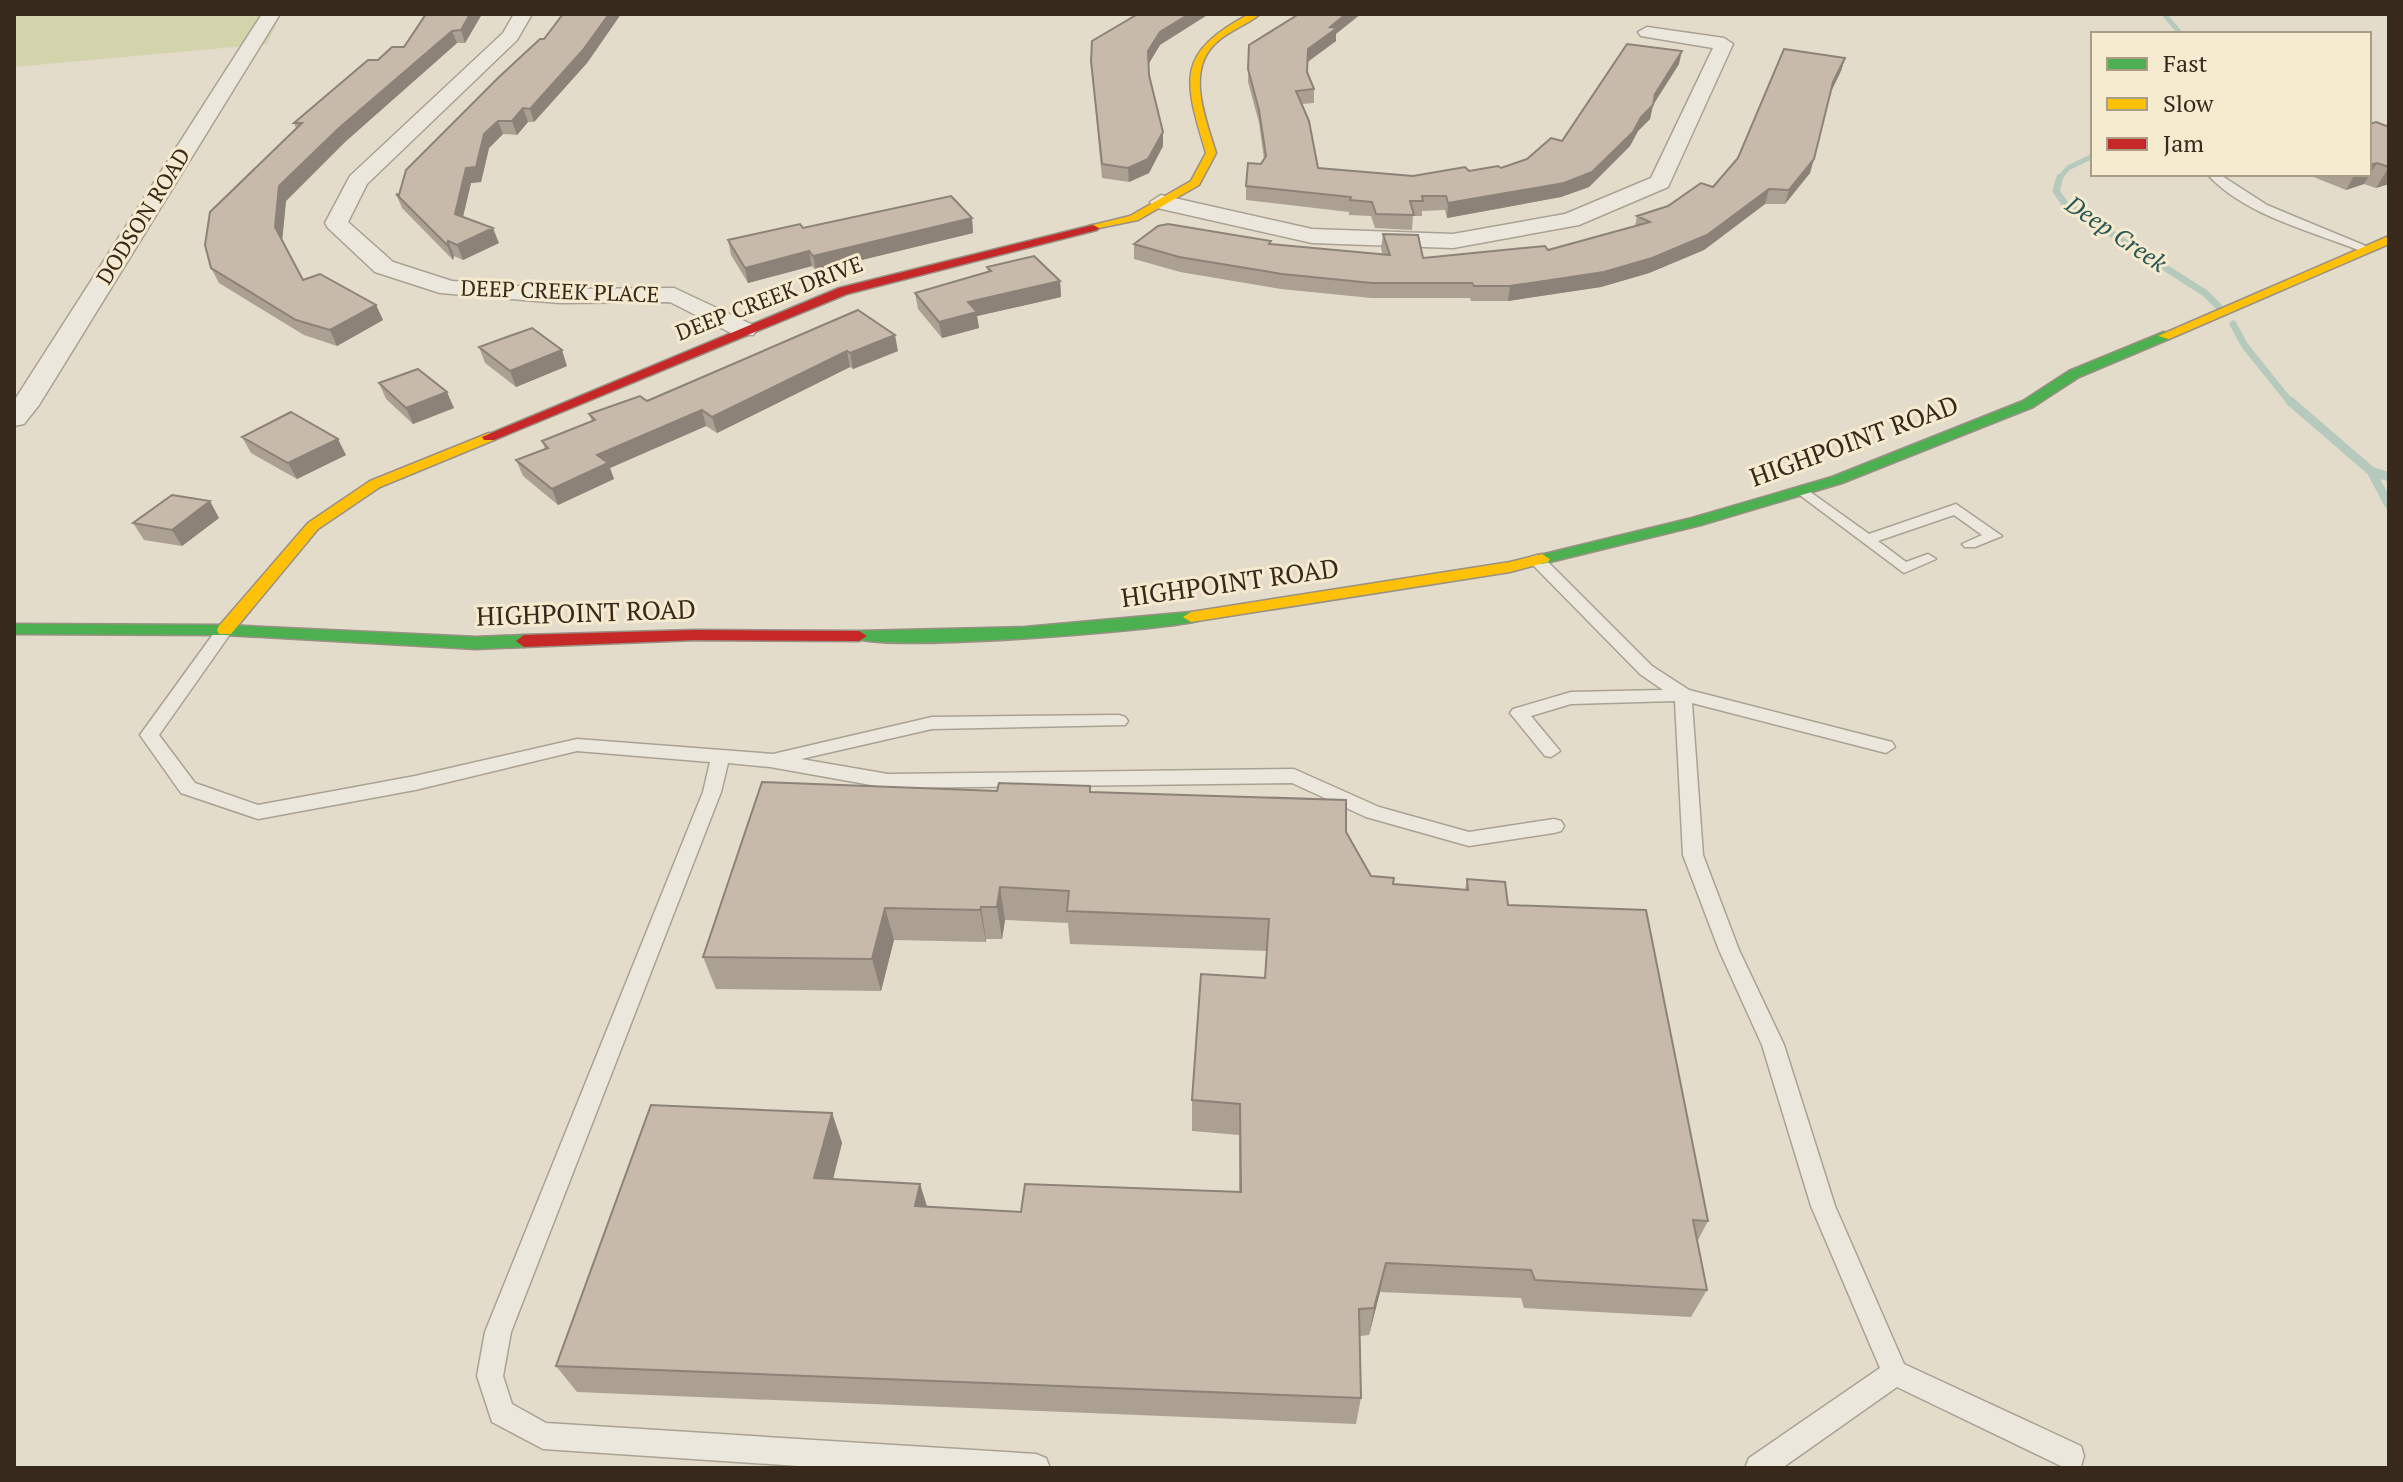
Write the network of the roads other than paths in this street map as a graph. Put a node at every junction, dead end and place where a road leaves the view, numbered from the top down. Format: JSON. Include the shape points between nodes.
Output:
{"nodes":[{"id":1,"x":271,"y":14,"type":"edge"},
{"id":2,"x":523,"y":14,"type":"edge"},
{"id":3,"x":1256,"y":14,"type":"edge"},
{"id":4,"x":1647,"y":32,"type":"dead end"},
{"id":5,"x":2214,"y":176,"type":"edge"},
{"id":6,"x":1161,"y":202,"type":"junction"},
{"id":7,"x":2389,"y":240,"type":"edge"},
{"id":8,"x":2367,"y":249,"type":"junction"},
{"id":9,"x":744,"y":330,"type":"junction"},
{"id":10,"x":14,"y":418,"type":"edge"},
{"id":11,"x":1802,"y":490,"type":"junction"},
{"id":12,"x":1866,"y":540,"type":"junction"},
{"id":13,"x":1970,"y":544,"type":"dead end"},
{"id":14,"x":1928,"y":559,"type":"dead end"},
{"id":15,"x":1537,"y":560,"type":"junction"},
{"id":16,"x":14,"y":629,"type":"edge"},
{"id":17,"x":225,"y":630,"type":"junction"},
{"id":18,"x":1683,"y":695,"type":"junction"},
{"id":19,"x":1119,"y":721,"type":"dead end"},
{"id":20,"x":1886,"y":747,"type":"dead end"},
{"id":21,"x":1551,"y":751,"type":"dead end"},
{"id":22,"x":721,"y":756,"type":"junction"},
{"id":23,"x":770,"y":760,"type":"junction"},
{"id":24,"x":1554,"y":826,"type":"dead end"},
{"id":25,"x":1895,"y":1373,"type":"junction"},
{"id":26,"x":2071,"y":1456,"type":"dead end"},
{"id":27,"x":1036,"y":1468,"type":"edge"},
{"id":28,"x":1759,"y":1468,"type":"edge"}],
"edges":[{"from":1,"to":10,"type":"street","name":"DODSON ROAD"},
{"from":2,"to":9,"type":"street","name":"DEEP CREEK PLACE","via":[[511,36],[358,181],[336,223],[384,267],[449,288],[560,296],[674,295]]},
{"from":3,"to":6,"type":"street","name":"DEEP CREEK DRIVE","via":[[1206,46],[1197,65],[1194,96],[1211,153],[1195,183]]},
{"from":4,"to":6,"type":"street","via":[[1724,44],[1660,182],[1571,220],[1453,241],[1312,236]]},
{"from":5,"to":8,"type":"lane","via":[[2243,197]]},
{"from":6,"to":9,"type":"street","name":"DEEP CREEK DRIVE","via":[[1134,218],[843,291]]},
{"from":7,"to":8,"type":"street","name":"HIGHPOINT ROAD"},
{"from":8,"to":11,"type":"street","name":"HIGHPOINT ROAD","via":[[2074,374],[2028,404]]},
{"from":9,"to":17,"type":"street","name":"DEEP CREEK DRIVE","via":[[375,484],[313,526]]},
{"from":11,"to":12,"type":"lane"},
{"from":11,"to":15,"type":"street","name":"HIGHPOINT ROAD"},
{"from":12,"to":13,"type":"lane","via":[[1956,509],[1994,536]]},
{"from":12,"to":14,"type":"lane","via":[[1904,568]]},
{"from":15,"to":17,"type":"street","name":"HIGHPOINT ROAD","via":[[1143,624],[946,637],[695,635],[476,643]]},
{"from":15,"to":18,"type":"lane","via":[[1646,670]]},
{"from":16,"to":17,"type":"street","name":"HIGHPOINT ROAD"},
{"from":17,"to":22,"type":"lane","via":[[149,735],[188,788],[258,812],[577,745]]},
{"from":18,"to":20,"type":"lane"},
{"from":18,"to":21,"type":"lane","via":[[1571,698],[1519,713]]},
{"from":18,"to":25,"type":"lane","via":[[1693,855],[1773,1045],[1823,1206]]},
{"from":19,"to":23,"type":"lane","via":[[932,723]]},
{"from":22,"to":23,"type":"lane"},
{"from":22,"to":27,"type":"lane","via":[[712,792],[498,1332],[490,1376],[501,1413],[543,1436]]},
{"from":23,"to":24,"type":"lane","via":[[888,781],[1294,776],[1373,812],[1469,839]]},
{"from":25,"to":26,"type":"lane"},
{"from":25,"to":28,"type":"lane"}]}
